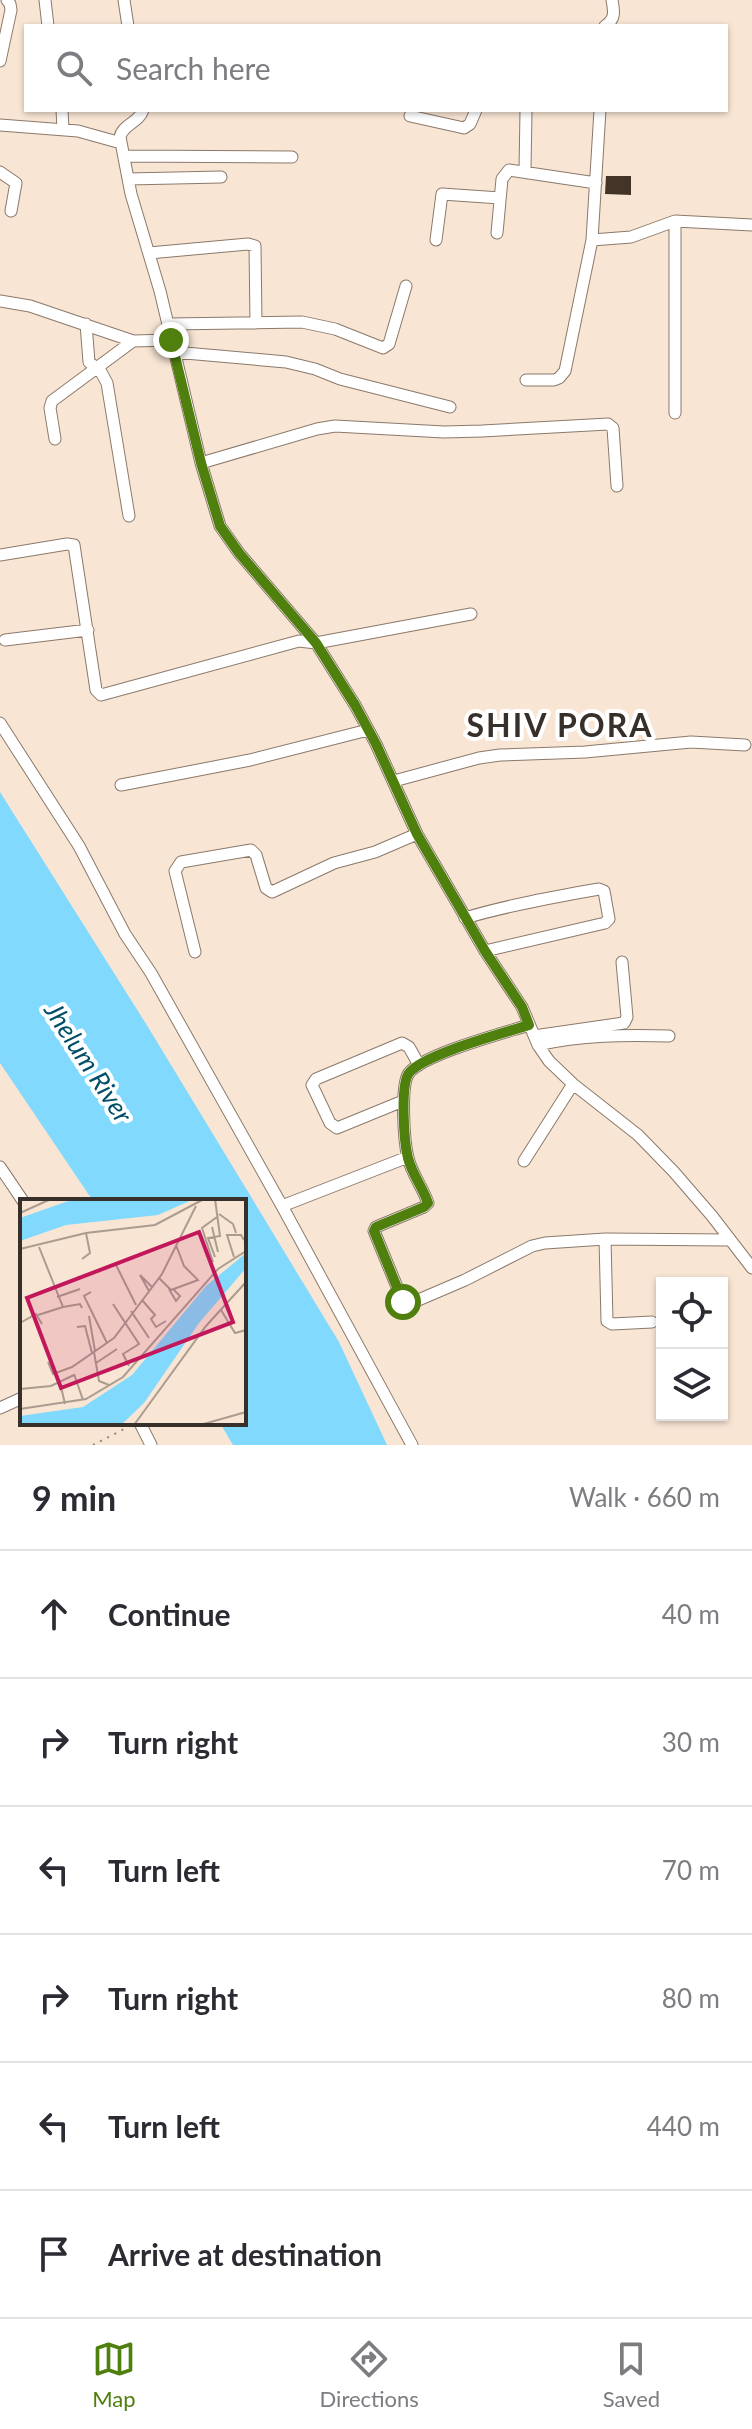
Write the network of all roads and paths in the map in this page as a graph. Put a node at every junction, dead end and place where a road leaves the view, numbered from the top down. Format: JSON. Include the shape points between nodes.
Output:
{"nodes":[{"id":1,"x":7,"y":0,"type":"edge"},
{"id":2,"x":45,"y":0,"type":"edge"},
{"id":3,"x":124,"y":0,"type":"edge"},
{"id":4,"x":612,"y":0,"type":"edge"},
{"id":5,"x":48,"y":24,"type":"edge"},
{"id":6,"x":128,"y":24,"type":"edge"},
{"id":7,"x":608,"y":24,"type":"edge"},
{"id":8,"x":3,"y":34,"type":"edge"},
{"id":9,"x":0,"y":61,"type":"edge"},
{"id":10,"x":62,"y":112,"type":"edge"},
{"id":11,"x":142,"y":112,"type":"edge"},
{"id":12,"x":475,"y":112,"type":"edge"},
{"id":13,"x":524,"y":112,"type":"edge"},
{"id":14,"x":600,"y":112,"type":"edge"},
{"id":15,"x":410,"y":116,"type":"dead end"},
{"id":16,"x":1,"y":129,"type":"edge"},
{"id":17,"x":63,"y":129,"type":"junction"},
{"id":18,"x":121,"y":143,"type":"junction"},
{"id":19,"x":125,"y":156,"type":"junction"},
{"id":20,"x":292,"y":157,"type":"dead end"},
{"id":21,"x":525,"y":171,"type":"junction"},
{"id":22,"x":0,"y":172,"type":"edge"},
{"id":23,"x":221,"y":177,"type":"dead end"},
{"id":24,"x":128,"y":179,"type":"junction"},
{"id":25,"x":596,"y":183,"type":"junction"},
{"id":26,"x":500,"y":198,"type":"junction"},
{"id":27,"x":11,"y":211,"type":"dead end"},
{"id":28,"x":675,"y":221,"type":"junction"},
{"id":29,"x":752,"y":225,"type":"edge"},
{"id":30,"x":497,"y":233,"type":"dead end"},
{"id":31,"x":436,"y":240,"type":"dead end"},
{"id":32,"x":592,"y":240,"type":"junction"},
{"id":33,"x":149,"y":253,"type":"junction"},
{"id":34,"x":406,"y":286,"type":"dead end"},
{"id":35,"x":0,"y":301,"type":"edge"},
{"id":36,"x":256,"y":323,"type":"junction"},
{"id":37,"x":86,"y":324,"type":"junction"},
{"id":38,"x":169,"y":324,"type":"junction"},
{"id":39,"x":171,"y":340,"type":"junction"},
{"id":40,"x":133,"y":341,"type":"junction"},
{"id":41,"x":174,"y":352,"type":"junction"},
{"id":42,"x":97,"y":368,"type":"junction"},
{"id":43,"x":526,"y":380,"type":"dead end"},
{"id":44,"x":450,"y":407,"type":"dead end"},
{"id":45,"x":675,"y":413,"type":"dead end"},
{"id":46,"x":55,"y":439,"type":"dead end"},
{"id":47,"x":201,"y":463,"type":"junction"},
{"id":48,"x":617,"y":486,"type":"dead end"},
{"id":49,"x":129,"y":516,"type":"dead end"},
{"id":50,"x":0,"y":555,"type":"edge"},
{"id":51,"x":471,"y":614,"type":"dead end"},
{"id":52,"x":88,"y":630,"type":"junction"},
{"id":53,"x":5,"y":640,"type":"dead end"},
{"id":54,"x":316,"y":643,"type":"junction"},
{"id":55,"x":0,"y":723,"type":"edge"},
{"id":56,"x":368,"y":730,"type":"junction"},
{"id":57,"x":745,"y":745,"type":"dead end"},
{"id":58,"x":394,"y":781,"type":"junction"},
{"id":59,"x":121,"y":785,"type":"dead end"},
{"id":60,"x":417,"y":834,"type":"junction"},
{"id":61,"x":465,"y":918,"type":"junction"},
{"id":62,"x":485,"y":951,"type":"junction"},
{"id":63,"x":195,"y":952,"type":"dead end"},
{"id":64,"x":622,"y":962,"type":"dead end"},
{"id":65,"x":534,"y":1035,"type":"junction"},
{"id":66,"x":669,"y":1036,"type":"dead end"},
{"id":67,"x":419,"y":1065,"type":"junction"},
{"id":68,"x":573,"y":1084,"type":"junction"},
{"id":69,"x":403,"y":1101,"type":"junction"},
{"id":70,"x":408,"y":1157,"type":"junction"},
{"id":71,"x":524,"y":1161,"type":"dead end"},
{"id":72,"x":0,"y":1167,"type":"edge"},
{"id":73,"x":22,"y":1199,"type":"edge"},
{"id":74,"x":282,"y":1206,"type":"junction"},
{"id":75,"x":605,"y":1239,"type":"junction"},
{"id":76,"x":729,"y":1240,"type":"junction"},
{"id":77,"x":752,"y":1268,"type":"edge"},
{"id":78,"x":652,"y":1322,"type":"dead end"},
{"id":79,"x":20,"y":1399,"type":"edge"},
{"id":80,"x":0,"y":1408,"type":"edge"},
{"id":81,"x":134,"y":1425,"type":"edge"},
{"id":82,"x":139,"y":1425,"type":"edge"},
{"id":83,"x":93,"y":1445,"type":"edge"},
{"id":84,"x":151,"y":1445,"type":"edge"},
{"id":85,"x":412,"y":1445,"type":"edge"}],
"edges":[{"from":1,"to":8,"type":"street","via":[[11,10]]},
{"from":2,"to":5,"type":"street"},
{"from":3,"to":6,"type":"street"},
{"from":4,"to":7,"type":"street","via":[[614,15]]},
{"from":8,"to":9,"type":"street"},
{"from":10,"to":17,"type":"street"},
{"from":11,"to":18,"type":"street","via":[[120,133]]},
{"from":12,"to":15,"type":"street","via":[[464,128]]},
{"from":13,"to":21,"type":"street"},
{"from":14,"to":25,"type":"street"},
{"from":16,"to":17,"type":"street"},
{"from":17,"to":18,"type":"street"},
{"from":18,"to":19,"type":"street"},
{"from":19,"to":20,"type":"street"},
{"from":19,"to":24,"type":"street"},
{"from":21,"to":25,"type":"street"},
{"from":21,"to":26,"type":"street","via":[[506,172]]},
{"from":22,"to":27,"type":"street","via":[[16,183]]},
{"from":23,"to":24,"type":"street"},
{"from":24,"to":33,"type":"street"},
{"from":25,"to":32,"type":"street"},
{"from":26,"to":30,"type":"street"},
{"from":26,"to":31,"type":"street","via":[[442,194]]},
{"from":28,"to":29,"type":"street"},
{"from":28,"to":32,"type":"street","via":[[631,237]]},
{"from":28,"to":45,"type":"street"},
{"from":32,"to":43,"type":"street","via":[[565,371],[554,380]]},
{"from":33,"to":36,"type":"street","via":[[255,246]]},
{"from":33,"to":38,"type":"street"},
{"from":34,"to":36,"type":"street","via":[[386,348],[317,324]]},
{"from":35,"to":37,"type":"street"},
{"from":36,"to":38,"type":"street"},
{"from":37,"to":40,"type":"street"},
{"from":37,"to":42,"type":"street","via":[[87,355]]},
{"from":38,"to":39,"type":"street"},
{"from":39,"to":40,"type":"street"},
{"from":39,"to":41,"type":"street"},
{"from":40,"to":42,"type":"street"},
{"from":41,"to":44,"type":"street","via":[[286,362]]},
{"from":41,"to":47,"type":"street"},
{"from":42,"to":46,"type":"street","via":[[51,402]]},
{"from":42,"to":49,"type":"street","via":[[107,383]]},
{"from":47,"to":48,"type":"street","via":[[335,426],[444,432],[608,424],[613,428]]},
{"from":47,"to":54,"type":"street","via":[[220,526]]},
{"from":50,"to":52,"type":"street","via":[[74,545]]},
{"from":51,"to":54,"type":"street"},
{"from":52,"to":53,"type":"street"},
{"from":52,"to":54,"type":"street","via":[[101,695],[299,641]]},
{"from":54,"to":56,"type":"street"},
{"from":55,"to":74,"type":"street","via":[[79,846]]},
{"from":56,"to":58,"type":"street"},
{"from":56,"to":59,"type":"street"},
{"from":57,"to":58,"type":"street","via":[[691,742],[500,755]]},
{"from":58,"to":60,"type":"street"},
{"from":60,"to":61,"type":"street"},
{"from":60,"to":63,"type":"street","via":[[272,892],[251,850],[181,862],[175,871]]},
{"from":61,"to":62,"type":"street"},
{"from":61,"to":62,"type":"street","via":[[604,891],[609,919],[605,923]]},
{"from":62,"to":65,"type":"street"},
{"from":64,"to":65,"type":"street","via":[[624,1023]]},
{"from":65,"to":66,"type":"street"},
{"from":65,"to":67,"type":"street"},
{"from":65,"to":68,"type":"street","via":[[549,1061]]},
{"from":67,"to":69,"type":"street","via":[[407,1076]]},
{"from":67,"to":69,"type":"street","via":[[402,1043],[312,1085],[337,1128]]},
{"from":68,"to":71,"type":"street"},
{"from":68,"to":76,"type":"street","via":[[638,1135]]},
{"from":69,"to":70,"type":"street"},
{"from":70,"to":74,"type":"street"},
{"from":70,"to":75,"type":"street","via":[[427,1205],[374,1231],[404,1304],[532,1246]]},
{"from":72,"to":73,"type":"street"},
{"from":74,"to":85,"type":"street"},
{"from":75,"to":76,"type":"street"},
{"from":75,"to":78,"type":"street","via":[[607,1321]]},
{"from":76,"to":77,"type":"street"},
{"from":79,"to":80,"type":"street"},
{"from":81,"to":83,"type":"path"},
{"from":82,"to":84,"type":"street"}]}
